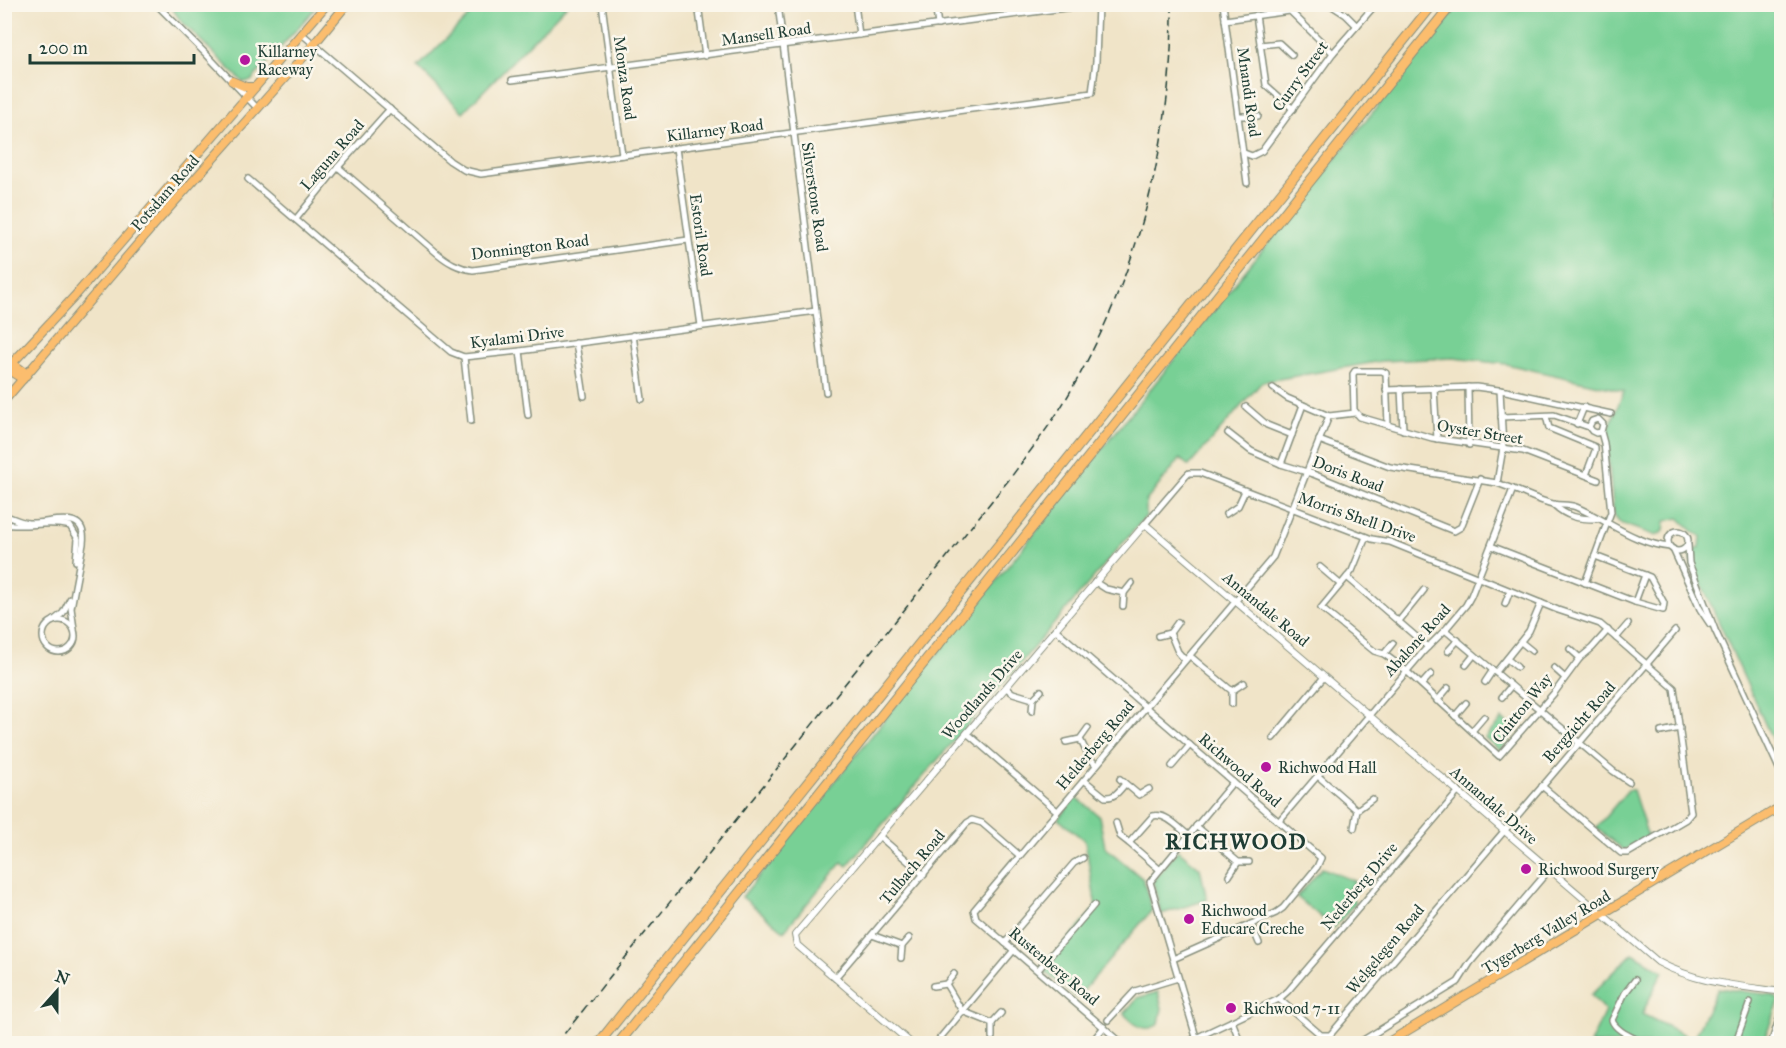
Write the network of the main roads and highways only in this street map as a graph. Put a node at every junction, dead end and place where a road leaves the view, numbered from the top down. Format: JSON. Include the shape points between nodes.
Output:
{"nodes":[{"id":1,"x":327,"y":4,"type":"edge"},
{"id":2,"x":347,"y":4,"type":"edge"},
{"id":3,"x":1432,"y":4,"type":"edge"},
{"id":4,"x":1452,"y":4,"type":"edge"},
{"id":5,"x":232,"y":81,"type":"road end"},
{"id":6,"x":255,"y":87,"type":"junction"},
{"id":7,"x":8,"y":368,"type":"edge"},
{"id":8,"x":25,"y":376,"type":"junction"},
{"id":9,"x":4,"y":401,"type":"edge"},
{"id":10,"x":1782,"y":806,"type":"edge"},
{"id":11,"x":598,"y":1044,"type":"edge"},
{"id":12,"x":618,"y":1044,"type":"edge"},
{"id":13,"x":1386,"y":1044,"type":"edge"}],
"edges":[{"from":1,"to":6,"type":"main road","name":"Potsdam Road"},
{"from":2,"to":8,"type":"main road","name":"Potsdam Road"},
{"from":3,"to":11,"type":"highway"},
{"from":4,"to":12,"type":"highway"},
{"from":5,"to":6,"type":"main road"},
{"from":6,"to":7,"type":"main road","name":"Potsdam Road"},
{"from":7,"to":8,"type":"main road"},
{"from":8,"to":9,"type":"main road","name":"Potsdam Road"},
{"from":10,"to":13,"type":"main road","name":"Tygerberg Valley Road"}]}
